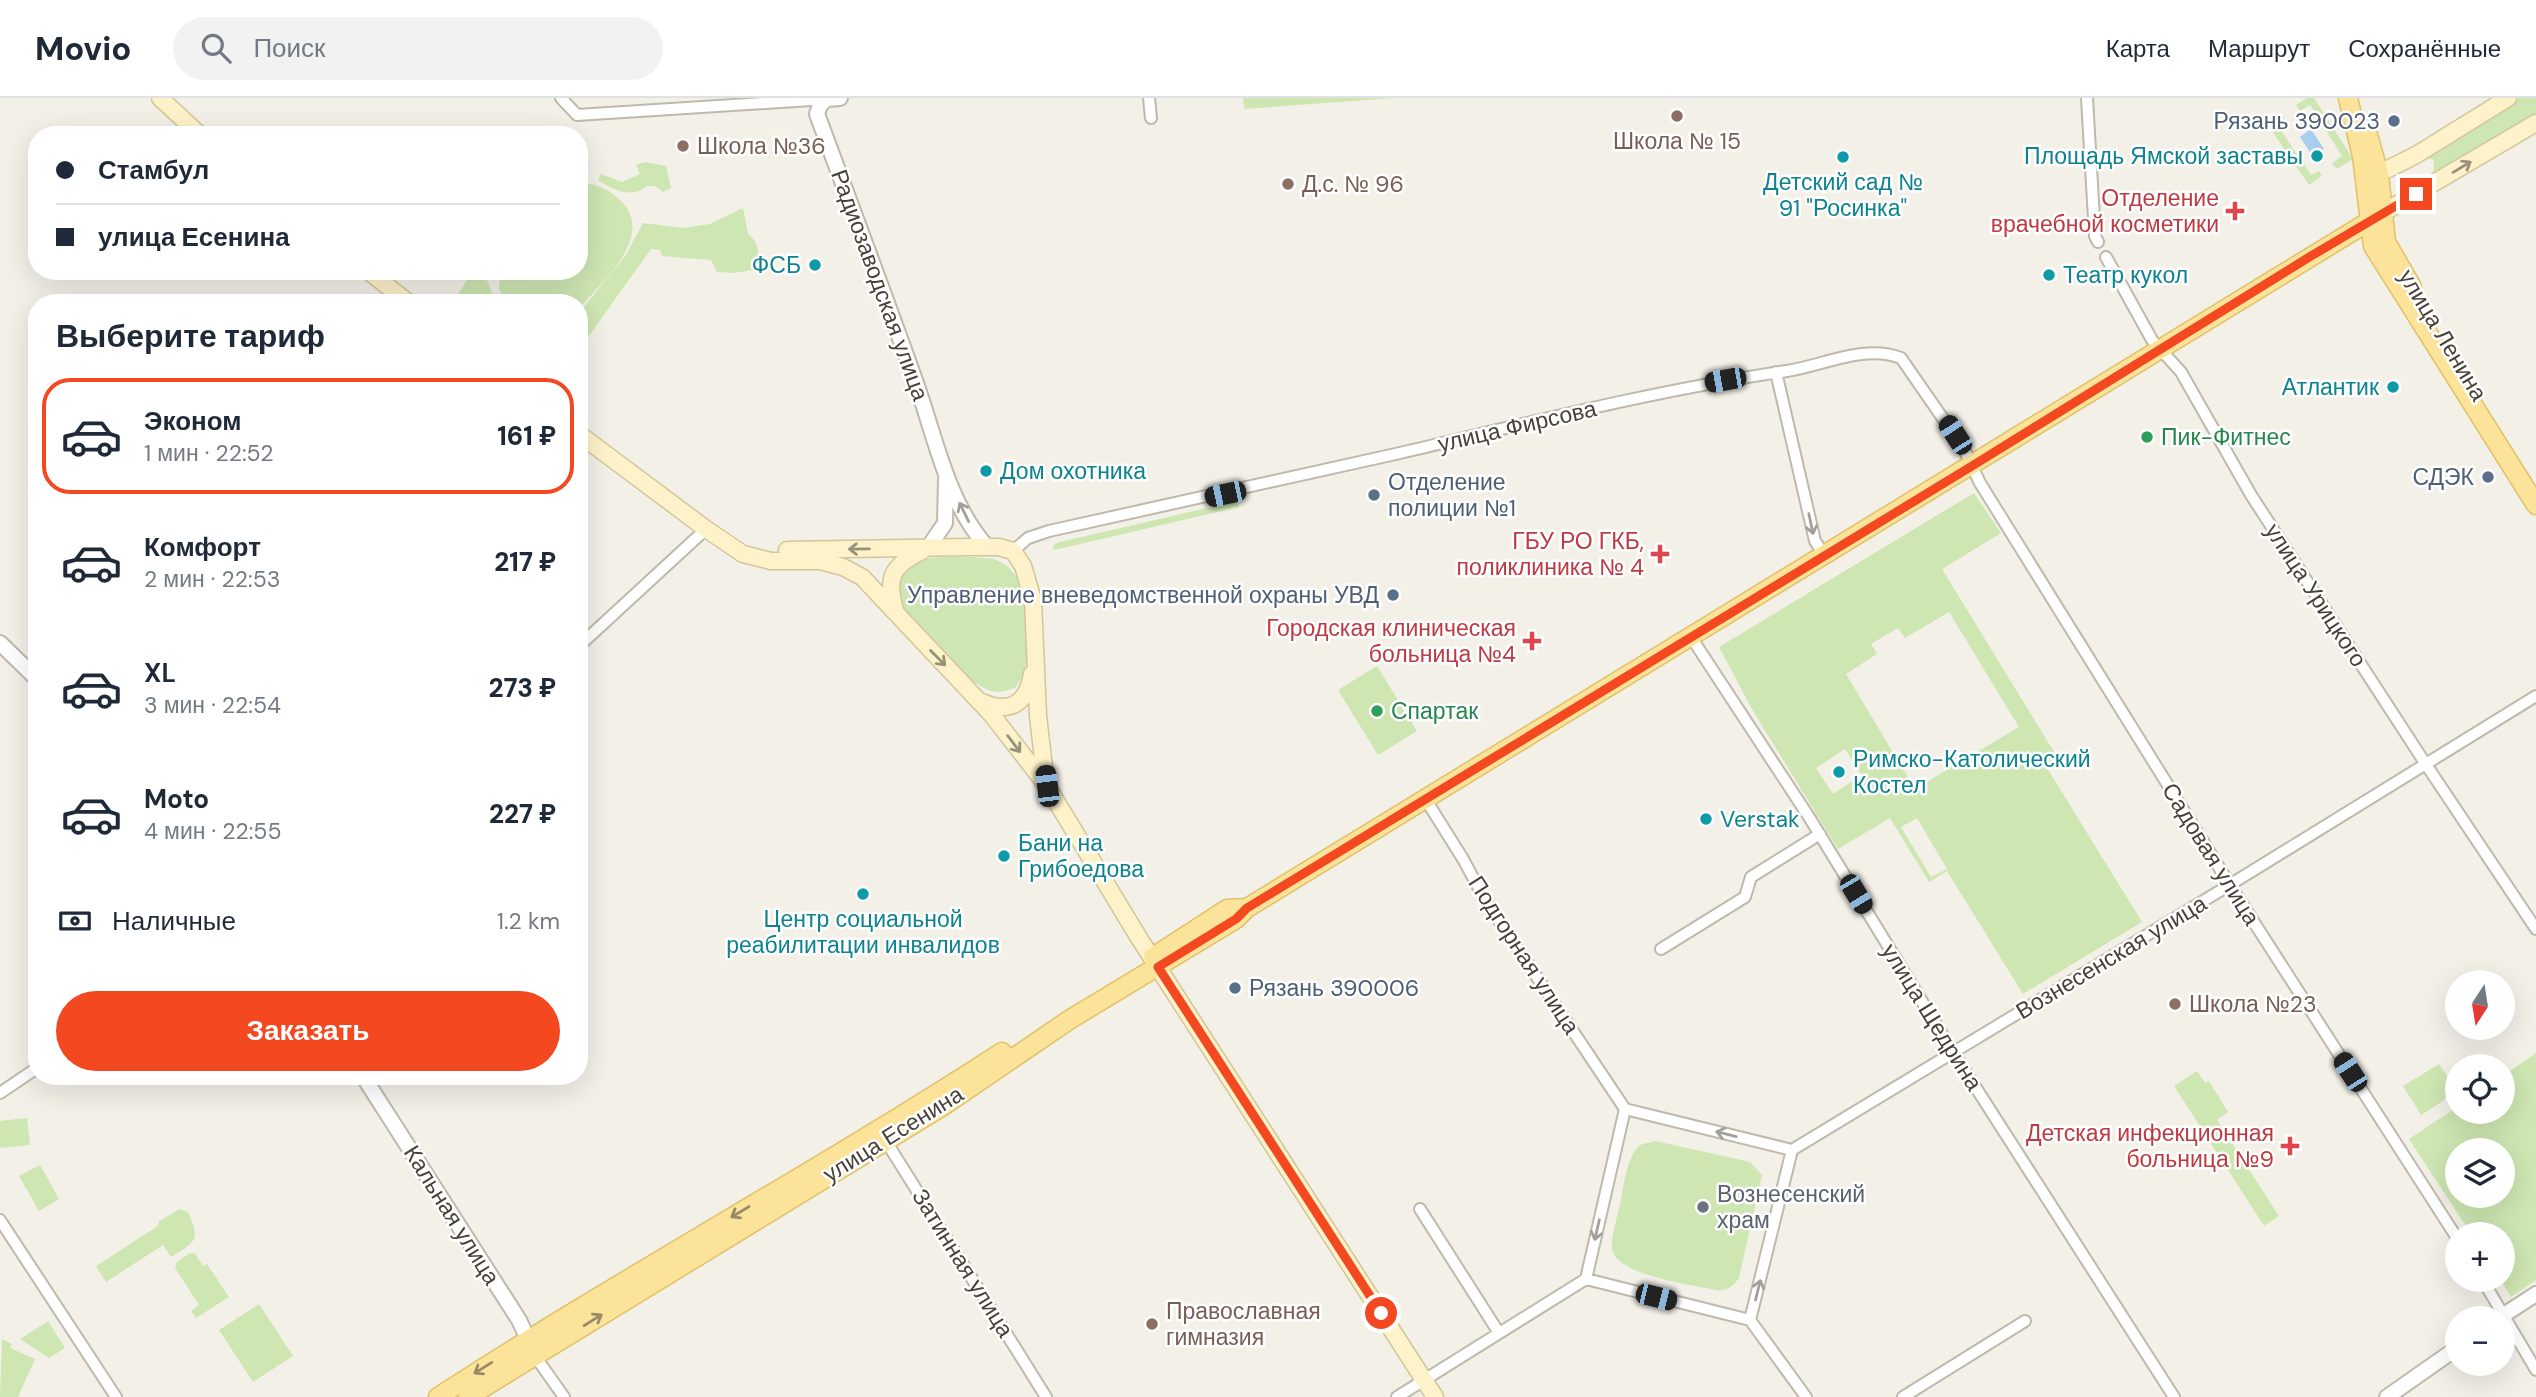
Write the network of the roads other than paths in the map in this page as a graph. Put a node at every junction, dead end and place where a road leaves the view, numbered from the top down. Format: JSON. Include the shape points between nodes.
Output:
{"nodes":[{"id":1,"x":160,"y":98,"type":"edge"},
{"id":2,"x":561,"y":98,"type":"edge"},
{"id":3,"x":575,"y":98,"type":"edge"},
{"id":4,"x":840,"y":98,"type":"edge"},
{"id":5,"x":1149,"y":98,"type":"edge"},
{"id":6,"x":2087,"y":98,"type":"edge"},
{"id":7,"x":2348,"y":98,"type":"edge"},
{"id":8,"x":2358,"y":98,"type":"edge"},
{"id":9,"x":2508,"y":98,"type":"edge"},
{"id":10,"x":827,"y":99,"type":"edge"},
{"id":11,"x":789,"y":100,"type":"edge"},
{"id":12,"x":577,"y":115,"type":"junction"},
{"id":13,"x":1151,"y":118,"type":"dead end"},
{"id":14,"x":2536,"y":123,"type":"edge"},
{"id":15,"x":190,"y":126,"type":"edge"},
{"id":16,"x":2371,"y":177,"type":"junction"},
{"id":17,"x":2375,"y":218,"type":"junction"},
{"id":18,"x":2098,"y":242,"type":"dead end"},
{"id":19,"x":2106,"y":257,"type":"dead end"},
{"id":20,"x":380,"y":280,"type":"edge"},
{"id":21,"x":397,"y":294,"type":"edge"},
{"id":22,"x":2161,"y":349,"type":"junction"},
{"id":23,"x":1776,"y":372,"type":"junction"},
{"id":24,"x":588,"y":441,"type":"edge"},
{"id":25,"x":1972,"y":466,"type":"junction"},
{"id":26,"x":946,"y":474,"type":"junction"},
{"id":27,"x":2536,"y":487,"type":"edge"},
{"id":28,"x":2536,"y":505,"type":"edge"},
{"id":29,"x":711,"y":532,"type":"junction"},
{"id":30,"x":987,"y":547,"type":"junction"},
{"id":31,"x":928,"y":548,"type":"junction"},
{"id":32,"x":1013,"y":551,"type":"junction"},
{"id":33,"x":1825,"y":556,"type":"junction"},
{"id":34,"x":895,"y":613,"type":"junction"},
{"id":35,"x":1691,"y":637,"type":"junction"},
{"id":36,"x":588,"y":638,"type":"edge"},
{"id":37,"x":0,"y":643,"type":"edge"},
{"id":38,"x":1035,"y":657,"type":"junction"},
{"id":39,"x":28,"y":670,"type":"edge"},
{"id":40,"x":2536,"y":695,"type":"edge"},
{"id":41,"x":1000,"y":712,"type":"junction"},
{"id":42,"x":1038,"y":716,"type":"junction"},
{"id":43,"x":2425,"y":763,"type":"junction"},
{"id":44,"x":1047,"y":786,"type":"junction"},
{"id":45,"x":1426,"y":800,"type":"junction"},
{"id":46,"x":1820,"y":834,"type":"junction"},
{"id":47,"x":2230,"y":885,"type":"junction"},
{"id":48,"x":2536,"y":929,"type":"edge"},
{"id":49,"x":1661,"y":950,"type":"dead end"},
{"id":50,"x":1155,"y":962,"type":"junction"},
{"id":51,"x":1953,"y":1052,"type":"junction"},
{"id":52,"x":28,"y":1074,"type":"edge"},
{"id":53,"x":369,"y":1085,"type":"edge"},
{"id":54,"x":0,"y":1093,"type":"edge"},
{"id":55,"x":1625,"y":1109,"type":"junction"},
{"id":56,"x":882,"y":1134,"type":"junction"},
{"id":57,"x":1792,"y":1150,"type":"junction"},
{"id":58,"x":1420,"y":1209,"type":"dead end"},
{"id":59,"x":0,"y":1220,"type":"edge"},
{"id":60,"x":2447,"y":1222,"type":"edge"},
{"id":61,"x":1586,"y":1279,"type":"junction"},
{"id":62,"x":2536,"y":1294,"type":"edge"},
{"id":63,"x":2515,"y":1307,"type":"edge"},
{"id":64,"x":1751,"y":1320,"type":"junction"},
{"id":65,"x":2025,"y":1321,"type":"dead end"},
{"id":66,"x":1499,"y":1334,"type":"junction"},
{"id":67,"x":2515,"y":1338,"type":"edge"},
{"id":68,"x":532,"y":1348,"type":"junction"},
{"id":69,"x":2445,"y":1356,"type":"edge"},
{"id":70,"x":2536,"y":1370,"type":"edge"},
{"id":71,"x":1424,"y":1380,"type":"junction"},
{"id":72,"x":116,"y":1397,"type":"edge"},
{"id":73,"x":438,"y":1397,"type":"edge"},
{"id":74,"x":468,"y":1397,"type":"edge"},
{"id":75,"x":564,"y":1397,"type":"edge"},
{"id":76,"x":1046,"y":1397,"type":"edge"},
{"id":77,"x":1397,"y":1397,"type":"edge"},
{"id":78,"x":1435,"y":1397,"type":"edge"},
{"id":79,"x":1806,"y":1397,"type":"edge"},
{"id":80,"x":1903,"y":1397,"type":"edge"},
{"id":81,"x":2174,"y":1397,"type":"edge"},
{"id":82,"x":2387,"y":1397,"type":"edge"}],
"edges":[{"from":1,"to":15,"type":"main road"},
{"from":2,"to":12,"type":"street"},
{"from":3,"to":12,"type":"street"},
{"from":4,"to":10,"type":"street"},
{"from":5,"to":13,"type":"street"},
{"from":6,"to":18,"type":"street"},
{"from":7,"to":16,"type":"main road"},
{"from":8,"to":16,"type":"main road"},
{"from":9,"to":16,"type":"main road"},
{"from":10,"to":11,"type":"street"},
{"from":10,"to":26,"type":"street","name":"Радиозаводская улица","via":[[817,114]]},
{"from":11,"to":12,"type":"street"},
{"from":17,"to":14,"type":"main road","name":"улица Есенина","one_way":true},
{"from":16,"to":17,"type":"main road","name":"улица Ленина"},
{"from":17,"to":22,"type":"main road","name":"улица Есенина"},
{"from":17,"to":27,"type":"main road","name":"улица Ленина","via":[[2437,329]]},
{"from":17,"to":28,"type":"main road","name":"улица Ленина","via":[[2373,246]]},
{"from":19,"to":22,"type":"street","name":"улица Урицкого"},
{"from":20,"to":21,"type":"main road"},
{"from":22,"to":25,"type":"main road","name":"улица Есенина"},
{"from":22,"to":43,"type":"street","name":"улица Урицкого","via":[[2181,372],[2252,495]]},
{"from":23,"to":25,"type":"street","name":"улица Фирсова","via":[[1883,352],[1901,358]]},
{"from":23,"to":32,"type":"street","name":"улица Фирсова","via":[[1658,394],[1049,531],[1028,538]]},
{"from":23,"to":33,"type":"street","one_way":true,"via":[[1815,541]]},
{"from":24,"to":29,"type":"main road"},
{"from":25,"to":33,"type":"main road","name":"улица Есенина"},
{"from":25,"to":47,"type":"street","name":"Садовая улица"},
{"from":30,"to":26,"type":"street","one_way":true,"via":[[967,520]]},
{"from":26,"to":31,"type":"street","via":[[945,523]]},
{"from":31,"to":29,"type":"main road","one_way":true,"via":[[778,551]]},
{"from":29,"to":34,"type":"main road","via":[[743,554],[842,567],[862,577]]},
{"from":29,"to":36,"type":"street"},
{"from":30,"to":31,"type":"main road"},
{"from":30,"to":32,"type":"main road"},
{"from":31,"to":34,"type":"main road","via":[[905,559],[892,574],[889,590]]},
{"from":32,"to":38,"type":"main road","via":[[1023,566],[1033,600]]},
{"from":33,"to":35,"type":"main road","name":"улица Есенина"},
{"from":34,"to":41,"type":"main road","one_way":true,"via":[[981,702]]},
{"from":35,"to":45,"type":"main road","name":"улица Есенина"},
{"from":35,"to":46,"type":"street","name":"улица Щедрина"},
{"from":37,"to":39,"type":"street"},
{"from":38,"to":41,"type":"main road","via":[[1030,688]]},
{"from":38,"to":42,"type":"main road"},
{"from":40,"to":43,"type":"street","name":"Вознесенская улица"},
{"from":41,"to":42,"type":"main road"},
{"from":41,"to":44,"type":"main road","one_way":true},
{"from":42,"to":44,"type":"main road"},
{"from":43,"to":47,"type":"street","name":"Вознесенская улица"},
{"from":43,"to":48,"type":"street","name":"улица Урицкого"},
{"from":44,"to":50,"type":"main road"},
{"from":45,"to":50,"type":"main road","name":"улица Есенина","via":[[1236,919]]},
{"from":45,"to":55,"type":"street","name":"Подгорная улица","via":[[1484,898]]},
{"from":46,"to":49,"type":"street","via":[[1751,877],[1745,897]]},
{"from":46,"to":51,"type":"street","name":"улица Щедрина"},
{"from":47,"to":51,"type":"street","name":"Вознесенская улица"},
{"from":47,"to":60,"type":"street","name":"Садовая улица"},
{"from":50,"to":56,"type":"main road","name":"улица Есенина","via":[[943,1106]]},
{"from":50,"to":71,"type":"main road"},
{"from":51,"to":57,"type":"street","name":"Вознесенская улица"},
{"from":51,"to":81,"type":"street","name":"улица Щедрина"},
{"from":52,"to":54,"type":"street"},
{"from":53,"to":68,"type":"street","name":"Кальная улица","via":[[519,1320]]},
{"from":57,"to":55,"type":"street","one_way":true},
{"from":55,"to":61,"type":"street","one_way":true},
{"from":56,"to":68,"type":"main road","name":"улица Есенина"},
{"from":56,"to":76,"type":"street","name":"Затинная улица"},
{"from":64,"to":57,"type":"street","one_way":true},
{"from":58,"to":66,"type":"street"},
{"from":59,"to":72,"type":"street"},
{"from":61,"to":64,"type":"street"},
{"from":61,"to":66,"type":"street"},
{"from":62,"to":63,"type":"street"},
{"from":64,"to":79,"type":"street"},
{"from":65,"to":80,"type":"street"},
{"from":66,"to":71,"type":"street"},
{"from":67,"to":70,"type":"street"},
{"from":68,"to":73,"type":"main road","one_way":true},
{"from":68,"to":74,"type":"main road"},
{"from":68,"to":75,"type":"street"},
{"from":69,"to":82,"type":"street"},
{"from":71,"to":77,"type":"street"},
{"from":71,"to":78,"type":"main road"}]}
